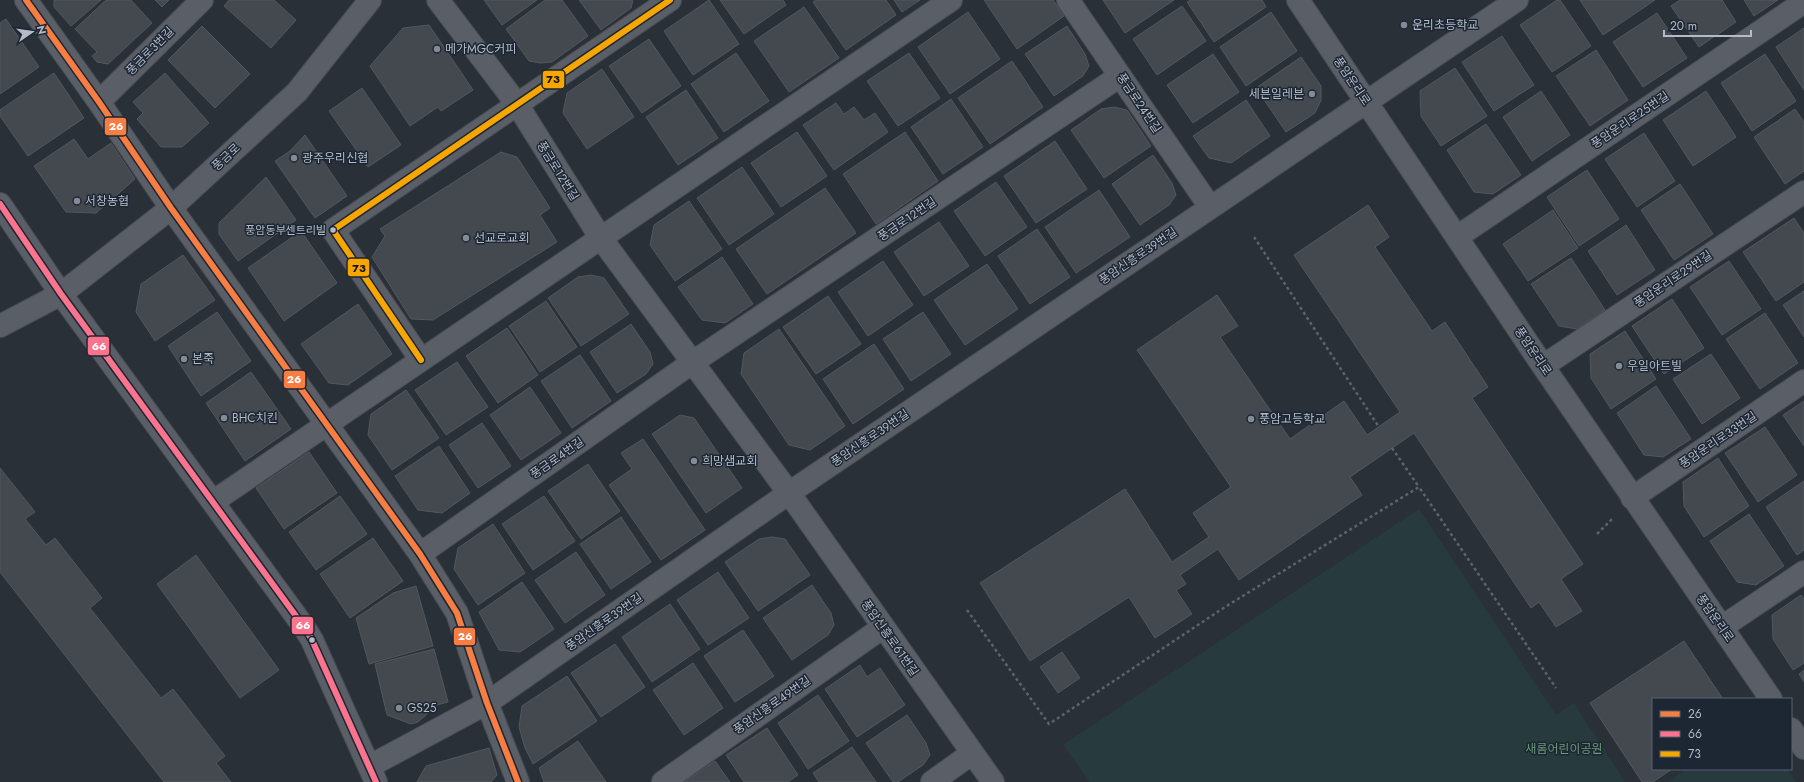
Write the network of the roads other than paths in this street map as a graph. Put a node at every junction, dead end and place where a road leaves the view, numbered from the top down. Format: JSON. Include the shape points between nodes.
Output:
{"nodes":[{"id":1,"x":26,"y":0,"type":"edge"},
{"id":2,"x":202,"y":0,"type":"edge"},
{"id":3,"x":370,"y":0,"type":"edge"},
{"id":4,"x":438,"y":0,"type":"edge"},
{"id":5,"x":670,"y":0,"type":"edge"},
{"id":6,"x":951,"y":0,"type":"edge"},
{"id":7,"x":1068,"y":0,"type":"edge"},
{"id":8,"x":1298,"y":0,"type":"edge"},
{"id":9,"x":1517,"y":0,"type":"edge"},
{"id":10,"x":1804,"y":2,"type":"edge"},
{"id":11,"x":1120,"y":76,"type":"junction"},
{"id":12,"x":1366,"y":101,"type":"junction"},
{"id":13,"x":99,"y":102,"type":"junction"},
{"id":14,"x":516,"y":104,"type":"junction"},
{"id":15,"x":1804,"y":192,"type":"edge"},
{"id":16,"x":0,"y":204,"type":"edge"},
{"id":17,"x":1210,"y":207,"type":"junction"},
{"id":18,"x":171,"y":208,"type":"junction"},
{"id":19,"x":600,"y":237,"type":"junction"},
{"id":20,"x":1457,"y":237,"type":"junction"},
{"id":21,"x":61,"y":294,"type":"junction"},
{"id":22,"x":0,"y":326,"type":"edge"},
{"id":23,"x":421,"y":360,"type":"junction"},
{"id":24,"x":693,"y":362,"type":"junction"},
{"id":25,"x":1543,"y":366,"type":"junction"},
{"id":26,"x":1804,"y":381,"type":"edge"},
{"id":27,"x":328,"y":425,"type":"junction"},
{"id":28,"x":788,"y":493,"type":"junction"},
{"id":29,"x":1632,"y":498,"type":"junction"},
{"id":30,"x":214,"y":501,"type":"junction"},
{"id":31,"x":420,"y":554,"type":"junction"},
{"id":32,"x":1804,"y":572,"type":"edge"},
{"id":33,"x":1722,"y":627,"type":"junction"},
{"id":34,"x":882,"y":628,"type":"junction"},
{"id":35,"x":1770,"y":698,"type":"edge"},
{"id":36,"x":487,"y":703,"type":"junction"},
{"id":37,"x":1792,"y":730,"type":"edge"},
{"id":38,"x":1804,"y":748,"type":"edge"},
{"id":39,"x":971,"y":754,"type":"junction"},
{"id":40,"x":373,"y":774,"type":"edge"},
{"id":41,"x":518,"y":782,"type":"edge"},
{"id":42,"x":663,"y":782,"type":"edge"},
{"id":43,"x":932,"y":782,"type":"edge"},
{"id":44,"x":993,"y":782,"type":"edge"}],
"edges":[{"from":1,"to":13,"type":"street"},
{"from":2,"to":13,"type":"street","name":"풍금로3번길"},
{"from":3,"to":18,"type":"street","name":"풍금로","via":[[297,92]]},
{"from":4,"to":14,"type":"street","name":"풍금로12번길"},
{"from":5,"to":14,"type":"street"},
{"from":6,"to":19,"type":"street"},
{"from":7,"to":11,"type":"street","name":"풍금로24번길"},
{"from":8,"to":12,"type":"street","name":"풍암운리로"},
{"from":9,"to":12,"type":"street","name":"풍암신흥로39번길"},
{"from":10,"to":20,"type":"street","name":"풍암운리로25번길"},
{"from":11,"to":17,"type":"street","name":"풍금로24번길"},
{"from":11,"to":24,"type":"street","name":"풍금로12번길"},
{"from":12,"to":17,"type":"street","name":"풍암신흥로39번길"},
{"from":12,"to":20,"type":"street","name":"풍암운리로"},
{"from":13,"to":18,"type":"street"},
{"from":14,"to":19,"type":"street","name":"풍금로12번길"},
{"from":14,"to":23,"type":"street","via":[[333,230]]},
{"from":15,"to":25,"type":"street","name":"풍암운리로29번길"},
{"from":16,"to":21,"type":"street"},
{"from":17,"to":28,"type":"street","name":"풍암신흥로39번길"},
{"from":18,"to":21,"type":"street","name":"풍금로"},
{"from":18,"to":27,"type":"street"},
{"from":19,"to":23,"type":"street"},
{"from":19,"to":24,"type":"street","name":"풍금로12번길"},
{"from":20,"to":25,"type":"street","name":"풍암운리로"},
{"from":21,"to":22,"type":"street","name":"풍금로"},
{"from":21,"to":30,"type":"street"},
{"from":23,"to":27,"type":"street"},
{"from":24,"to":28,"type":"street","name":"풍금로12번길"},
{"from":24,"to":31,"type":"street","name":"풍금로4번길"},
{"from":25,"to":29,"type":"street","name":"풍암운리로"},
{"from":26,"to":29,"type":"street","name":"풍암운리로33번길"},
{"from":27,"to":30,"type":"street"},
{"from":27,"to":31,"type":"street"},
{"from":28,"to":34,"type":"street","name":"풍암신흥로61번길"},
{"from":28,"to":36,"type":"street","name":"풍암신흥로39번길"},
{"from":29,"to":33,"type":"street","name":"풍암운리로"},
{"from":30,"to":40,"type":"street","via":[[312,640]]},
{"from":31,"to":36,"type":"street","via":[[457,613]]},
{"from":32,"to":33,"type":"street"},
{"from":33,"to":35,"type":"street","name":"풍암운리로"},
{"from":34,"to":39,"type":"street","name":"풍암신흥로61번길"},
{"from":34,"to":42,"type":"street","name":"풍암신흥로49번길"},
{"from":36,"to":40,"type":"street","name":"풍암신흥로39번길"},
{"from":36,"to":41,"type":"street"},
{"from":37,"to":38,"type":"street"},
{"from":39,"to":43,"type":"street"},
{"from":39,"to":44,"type":"street","name":"풍암신흥로61번길"}]}
